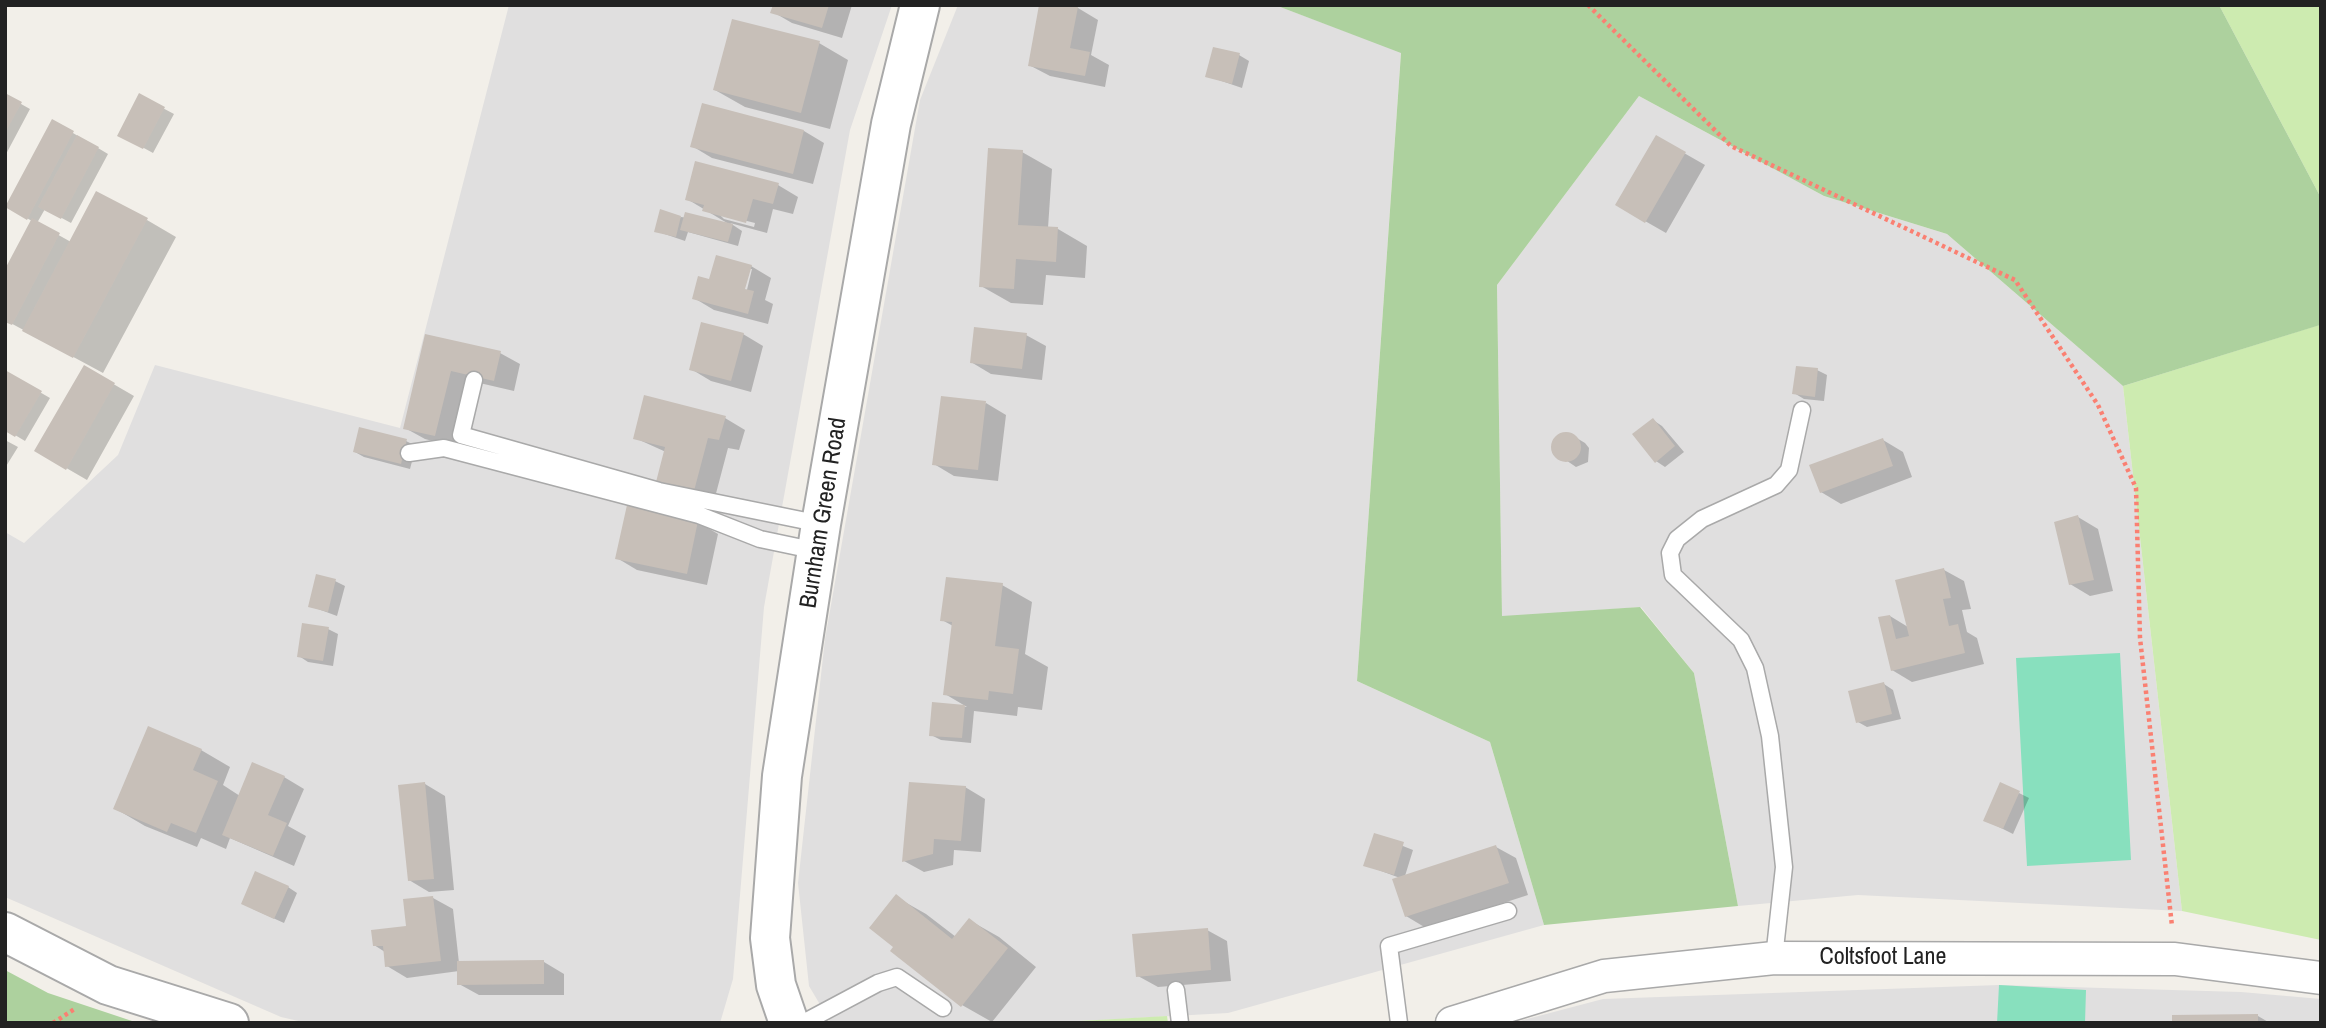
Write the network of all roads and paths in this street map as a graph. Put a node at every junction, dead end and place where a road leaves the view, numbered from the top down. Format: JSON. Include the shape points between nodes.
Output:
{"nodes":[{"id":1,"x":920,"y":5,"type":"edge"},
{"id":2,"x":1588,"y":5,"type":"edge"},
{"id":3,"x":474,"y":380,"type":"dead end"},
{"id":4,"x":1802,"y":410,"type":"dead end"},
{"id":5,"x":409,"y":453,"type":"dead end"},
{"id":6,"x":819,"y":538,"type":"junction"},
{"id":7,"x":1508,"y":911,"type":"dead end"},
{"id":8,"x":5,"y":932,"type":"edge"},
{"id":9,"x":1774,"y":958,"type":"junction"},
{"id":10,"x":2175,"y":959,"type":"junction"},
{"id":11,"x":2321,"y":978,"type":"edge"},
{"id":12,"x":1176,"y":990,"type":"dead end"},
{"id":13,"x":943,"y":1008,"type":"dead end"},
{"id":14,"x":229,"y":1023,"type":"edge"},
{"id":15,"x":789,"y":1023,"type":"edge"},
{"id":16,"x":803,"y":1023,"type":"edge"},
{"id":17,"x":1180,"y":1023,"type":"edge"},
{"id":18,"x":1399,"y":1023,"type":"edge"},
{"id":19,"x":1451,"y":1023,"type":"edge"}],
"edges":[{"from":1,"to":6,"type":"street","name":"Burnham Green Road","via":[[891,124]]},
{"from":2,"to":10,"type":"path","via":[[1731,146],[2015,280],[2098,405],[2136,488],[2140,639]]},
{"from":3,"to":6,"type":"lane","via":[[461,435]]},
{"from":4,"to":9,"type":"lane","via":[[1789,470],[1776,485],[1702,519],[1676,539],[1670,553],[1673,575],[1741,640],[1755,668],[1770,736],[1784,867]]},
{"from":5,"to":6,"type":"lane","via":[[444,448],[699,515],[761,539]]},
{"from":6,"to":15,"type":"street","name":"Burnham Green Road","via":[[782,776],[770,938],[776,985]]},
{"from":7,"to":18,"type":"lane","via":[[1389,946]]},
{"from":8,"to":14,"type":"street","via":[[108,985]]},
{"from":9,"to":10,"type":"street","name":"Coltsfoot Lane"},
{"from":9,"to":19,"type":"street","name":"Coltsfoot Lane","via":[[1604,976]]},
{"from":10,"to":11,"type":"street","name":"Coltsfoot Lane"},
{"from":12,"to":17,"type":"lane"},
{"from":13,"to":16,"type":"lane","via":[[897,977]]}]}
